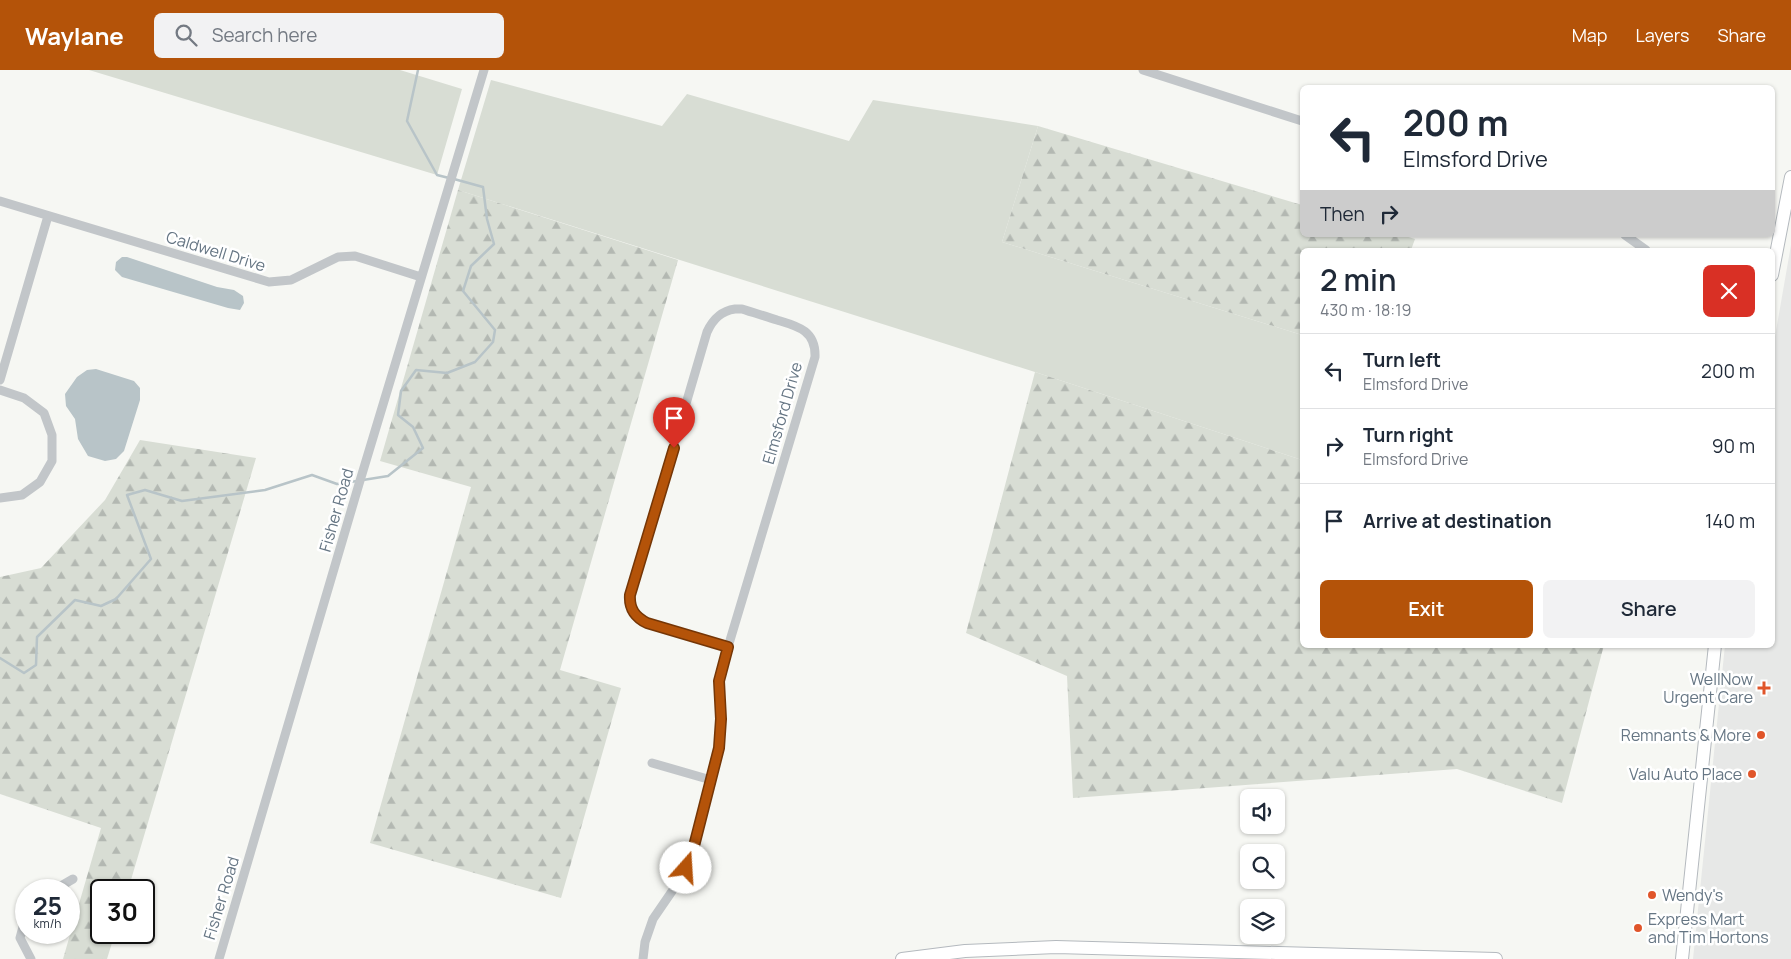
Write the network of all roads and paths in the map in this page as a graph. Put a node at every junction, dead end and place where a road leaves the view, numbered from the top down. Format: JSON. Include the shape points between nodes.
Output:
{"nodes":[{"id":1,"x":484,"y":70,"type":"edge"},
{"id":2,"x":1143,"y":70,"type":"edge"},
{"id":3,"x":1300,"y":120,"type":"edge"},
{"id":4,"x":1791,"y":177,"type":"edge"},
{"id":5,"x":0,"y":201,"type":"edge"},
{"id":6,"x":48,"y":216,"type":"junction"},
{"id":7,"x":1628,"y":237,"type":"edge"},
{"id":8,"x":1643,"y":248,"type":"edge"},
{"id":9,"x":1775,"y":260,"type":"edge"},
{"id":10,"x":422,"y":277,"type":"junction"},
{"id":11,"x":0,"y":380,"type":"edge"},
{"id":12,"x":0,"y":390,"type":"edge"},
{"id":13,"x":0,"y":498,"type":"edge"},
{"id":14,"x":728,"y":647,"type":"junction"},
{"id":15,"x":1715,"y":648,"type":"edge"},
{"id":16,"x":652,"y":763,"type":"dead end"},
{"id":17,"x":711,"y":780,"type":"junction"},
{"id":18,"x":23,"y":944,"type":"edge"},
{"id":19,"x":31,"y":959,"type":"edge"},
{"id":20,"x":219,"y":959,"type":"edge"},
{"id":21,"x":643,"y":959,"type":"edge"},
{"id":22,"x":902,"y":959,"type":"edge"},
{"id":23,"x":1496,"y":959,"type":"edge"},
{"id":24,"x":1682,"y":959,"type":"edge"}],
"edges":[{"from":1,"to":10,"type":"street","name":"Fisher Road"},
{"from":2,"to":3,"type":"street"},
{"from":4,"to":9,"type":"main road"},
{"from":5,"to":6,"type":"street","name":"Caldwell Drive"},
{"from":6,"to":10,"type":"street","name":"Caldwell Drive","via":[[269,282],[291,280],[338,257],[355,256]]},
{"from":6,"to":11,"type":"street"},
{"from":7,"to":8,"type":"street"},
{"from":10,"to":20,"type":"street","name":"Fisher Road"},
{"from":12,"to":13,"type":"street","via":[[24,398],[44,413],[52,436],[52,461],[40,482],[22,495]]},
{"from":14,"to":14,"type":"street","name":"Elmsford Drive","via":[[815,350],[810,336],[800,327],[742,309],[728,310],[715,318],[707,332],[630,595],[634,614],[647,623]]},
{"from":14,"to":17,"type":"street","name":"Elmsford Drive","via":[[719,681],[721,736]]},
{"from":15,"to":24,"type":"main road"},
{"from":16,"to":17,"type":"street"},
{"from":17,"to":21,"type":"street","name":"Elmsford Drive","via":[[693,850],[677,884],[653,919]]},
{"from":18,"to":19,"type":"street"},
{"from":22,"to":23,"type":"main road","via":[[974,950],[1056,948]]}]}
